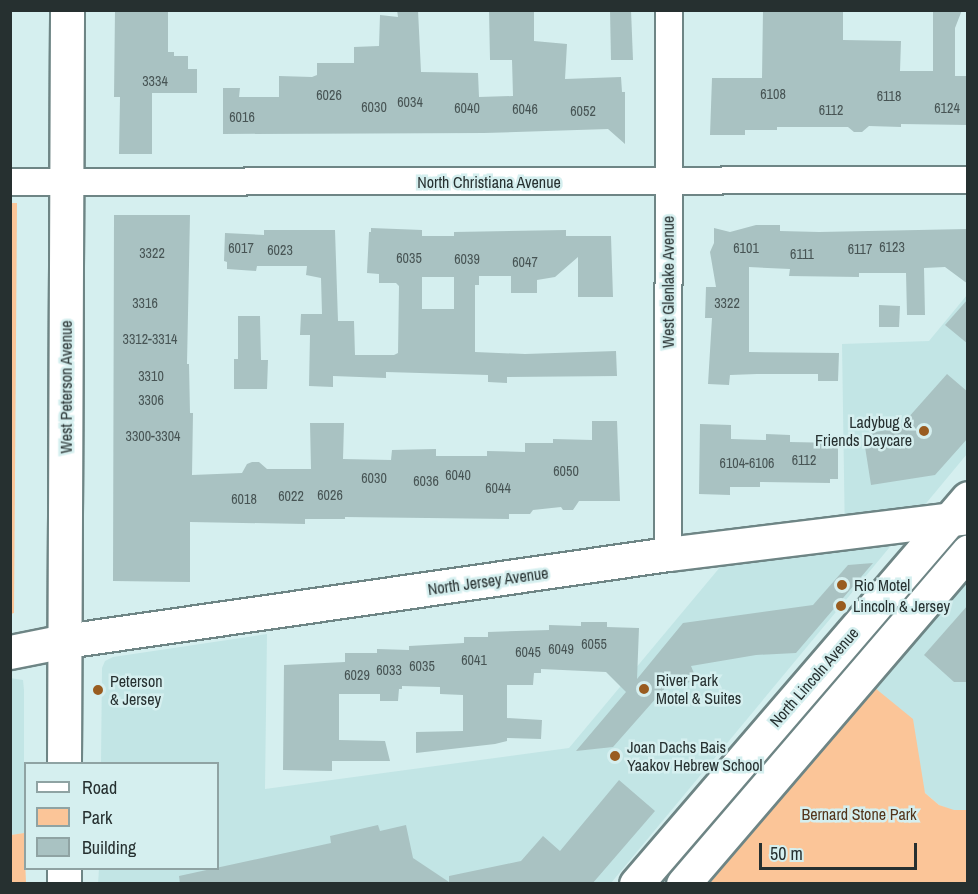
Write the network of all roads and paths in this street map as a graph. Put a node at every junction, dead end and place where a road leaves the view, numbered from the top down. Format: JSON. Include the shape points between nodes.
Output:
{"nodes":[{"id":1,"x":67,"y":10,"type":"edge"},
{"id":2,"x":669,"y":10,"type":"edge"},
{"id":3,"x":968,"y":180,"type":"edge"},
{"id":4,"x":668,"y":181,"type":"junction"},
{"id":5,"x":10,"y":182,"type":"edge"},
{"id":6,"x":67,"y":182,"type":"junction"},
{"id":7,"x":962,"y":511,"type":"edge"},
{"id":8,"x":968,"y":552,"type":"edge"},
{"id":9,"x":668,"y":555,"type":"junction"},
{"id":10,"x":65,"y":641,"type":"junction"},
{"id":11,"x":10,"y":652,"type":"edge"},
{"id":12,"x":64,"y":762,"type":"edge"},
{"id":13,"x":636,"y":884,"type":"edge"},
{"id":14,"x":683,"y":884,"type":"edge"}],
"edges":[{"from":1,"to":6,"type":"main road","name":"West Peterson Avenue"},
{"from":2,"to":4,"type":"street","name":"West Glenlake Avenue"},
{"from":3,"to":4,"type":"street","name":"North Christiana Avenue"},
{"from":4,"to":6,"type":"street","name":"North Christiana Avenue"},
{"from":4,"to":9,"type":"street","name":"West Glenlake Avenue"},
{"from":5,"to":6,"type":"street","name":"North Christiana Avenue"},
{"from":6,"to":10,"type":"main road","name":"West Peterson Avenue"},
{"from":7,"to":9,"type":"main road","name":"North Jersey Avenue"},
{"from":7,"to":13,"type":"main road","name":"North Lincoln Avenue"},
{"from":8,"to":14,"type":"main road"},
{"from":9,"to":10,"type":"main road","name":"North Jersey Avenue"},
{"from":10,"to":11,"type":"main road","name":"North Jersey Avenue"},
{"from":10,"to":12,"type":"main road","name":"West Peterson Avenue"}]}
